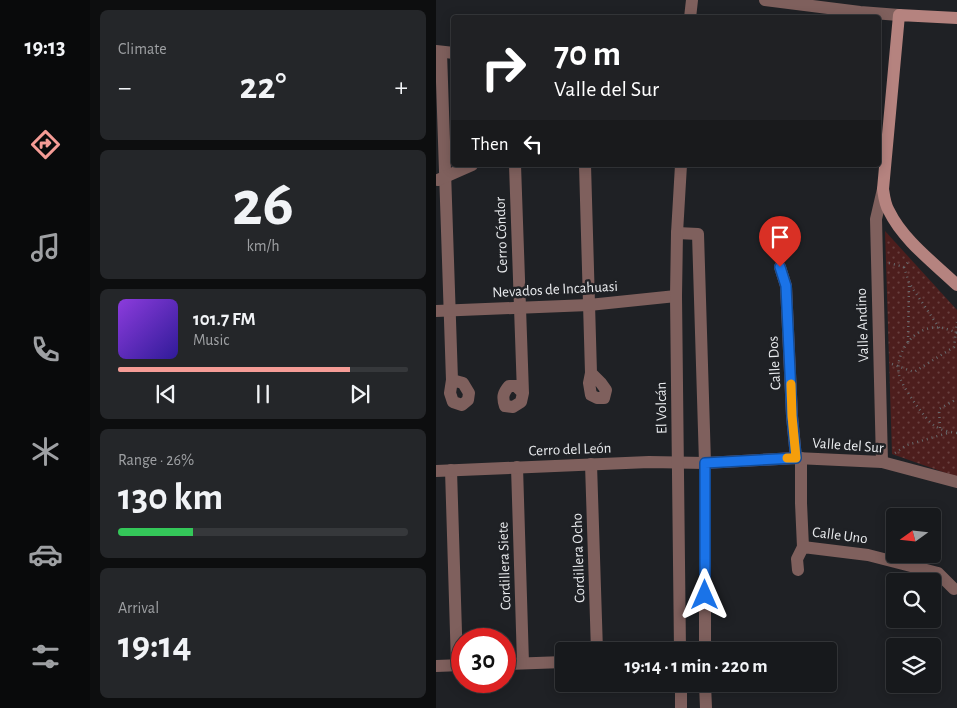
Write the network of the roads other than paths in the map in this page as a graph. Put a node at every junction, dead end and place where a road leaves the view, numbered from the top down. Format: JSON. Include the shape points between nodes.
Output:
{"nodes":[{"id":1,"x":692,"y":0,"type":"edge"},
{"id":2,"x":765,"y":0,"type":"edge"},
{"id":3,"x":899,"y":14,"type":"junction"},
{"id":4,"x":690,"y":15,"type":"edge"},
{"id":5,"x":957,"y":18,"type":"edge"},
{"id":6,"x":443,"y":52,"type":"edge"},
{"id":7,"x":467,"y":167,"type":"edge"},
{"id":8,"x":514,"y":167,"type":"edge"},
{"id":9,"x":585,"y":167,"type":"edge"},
{"id":10,"x":681,"y":167,"type":"edge"},
{"id":11,"x":440,"y":179,"type":"edge"},
{"id":12,"x":883,"y":189,"type":"junction"},
{"id":13,"x":677,"y":232,"type":"junction"},
{"id":14,"x":780,"y":267,"type":"dead end"},
{"id":15,"x":957,"y":285,"type":"edge"},
{"id":16,"x":676,"y":296,"type":"junction"},
{"id":17,"x":589,"y":305,"type":"junction"},
{"id":18,"x":520,"y":308,"type":"junction"},
{"id":19,"x":450,"y":311,"type":"junction"},
{"id":20,"x":436,"y":312,"type":"edge"},
{"id":21,"x":591,"y":373,"type":"dead end"},
{"id":22,"x":452,"y":380,"type":"dead end"},
{"id":23,"x":523,"y":393,"type":"dead end"},
{"id":24,"x":798,"y":458,"type":"junction"},
{"id":25,"x":887,"y":458,"type":"junction"},
{"id":26,"x":678,"y":462,"type":"junction"},
{"id":27,"x":705,"y":463,"type":"junction"},
{"id":28,"x":591,"y":464,"type":"junction"},
{"id":29,"x":517,"y":467,"type":"junction"},
{"id":30,"x":451,"y":470,"type":"junction"},
{"id":31,"x":436,"y":471,"type":"edge"},
{"id":32,"x":957,"y":482,"type":"edge"},
{"id":33,"x":803,"y":547,"type":"junction"},
{"id":34,"x":798,"y":570,"type":"dead end"},
{"id":35,"x":954,"y":589,"type":"dead end"},
{"id":36,"x":457,"y":628,"type":"edge"},
{"id":37,"x":597,"y":642,"type":"edge"},
{"id":38,"x":680,"y":642,"type":"edge"},
{"id":39,"x":705,"y":642,"type":"edge"},
{"id":40,"x":555,"y":662,"type":"edge"},
{"id":41,"x":516,"y":663,"type":"edge"},
{"id":42,"x":523,"y":663,"type":"junction"},
{"id":43,"x":451,"y":665,"type":"edge"},
{"id":44,"x":436,"y":666,"type":"edge"},
{"id":45,"x":681,"y":692,"type":"edge"},
{"id":46,"x":706,"y":692,"type":"edge"},
{"id":47,"x":681,"y":708,"type":"edge"},
{"id":48,"x":706,"y":708,"type":"edge"}],
"edges":[{"from":1,"to":4,"type":"street"},
{"from":2,"to":3,"type":"street"},
{"from":3,"to":5,"type":"street"},
{"from":3,"to":12,"type":"street"},
{"from":6,"to":11,"type":"street"},
{"from":7,"to":11,"type":"street"},
{"from":8,"to":18,"type":"street","name":"Cerro Cóndor"},
{"from":9,"to":17,"type":"street"},
{"from":10,"to":13,"type":"street","name":"El Volcán"},
{"from":11,"to":19,"type":"street"},
{"from":12,"to":15,"type":"street","via":[[887,209],[897,225]]},
{"from":12,"to":25,"type":"street","name":"Valle Andino","via":[[876,219]]},
{"from":13,"to":16,"type":"street","name":"El Volcán"},
{"from":13,"to":27,"type":"street","via":[[698,234]]},
{"from":14,"to":24,"type":"street","name":"Calle Dos","via":[[786,286],[792,416]]},
{"from":16,"to":17,"type":"street","name":"Nevados de Incahuasi"},
{"from":16,"to":26,"type":"street","name":"El Volcán"},
{"from":17,"to":18,"type":"street","name":"Nevados de Incahuasi"},
{"from":17,"to":21,"type":"street"},
{"from":18,"to":19,"type":"street","name":"Nevados de Incahuasi"},
{"from":18,"to":23,"type":"street","name":"Cerro Cóndor"},
{"from":19,"to":20,"type":"street","name":"Nevados de Incahuasi"},
{"from":19,"to":22,"type":"street"},
{"from":24,"to":25,"type":"street","name":"Valle del Sur"},
{"from":24,"to":27,"type":"street","name":"Valle del Sur"},
{"from":24,"to":33,"type":"street","name":"Calle Uno"},
{"from":25,"to":32,"type":"street","name":"Valle del Sur"},
{"from":26,"to":27,"type":"street","name":"Cerro del León"},
{"from":26,"to":28,"type":"street","name":"Cerro del León"},
{"from":26,"to":38,"type":"street","name":"El Volcán"},
{"from":27,"to":39,"type":"street"},
{"from":28,"to":29,"type":"street","name":"Cerro del León"},
{"from":28,"to":37,"type":"street","name":"Cordillera Ocho"},
{"from":29,"to":30,"type":"street","name":"Cerro del León"},
{"from":29,"to":42,"type":"street","name":"Cordillera Siete"},
{"from":30,"to":31,"type":"street","name":"Cerro del León"},
{"from":30,"to":36,"type":"street"},
{"from":33,"to":34,"type":"street","name":"Calle Uno","via":[[797,559]]},
{"from":33,"to":35,"type":"street","name":"Calle Uno","via":[[868,554],[938,573]]},
{"from":40,"to":42,"type":"street"},
{"from":41,"to":42,"type":"street"},
{"from":43,"to":44,"type":"street"},
{"from":45,"to":47,"type":"street"},
{"from":46,"to":48,"type":"street"}]}
